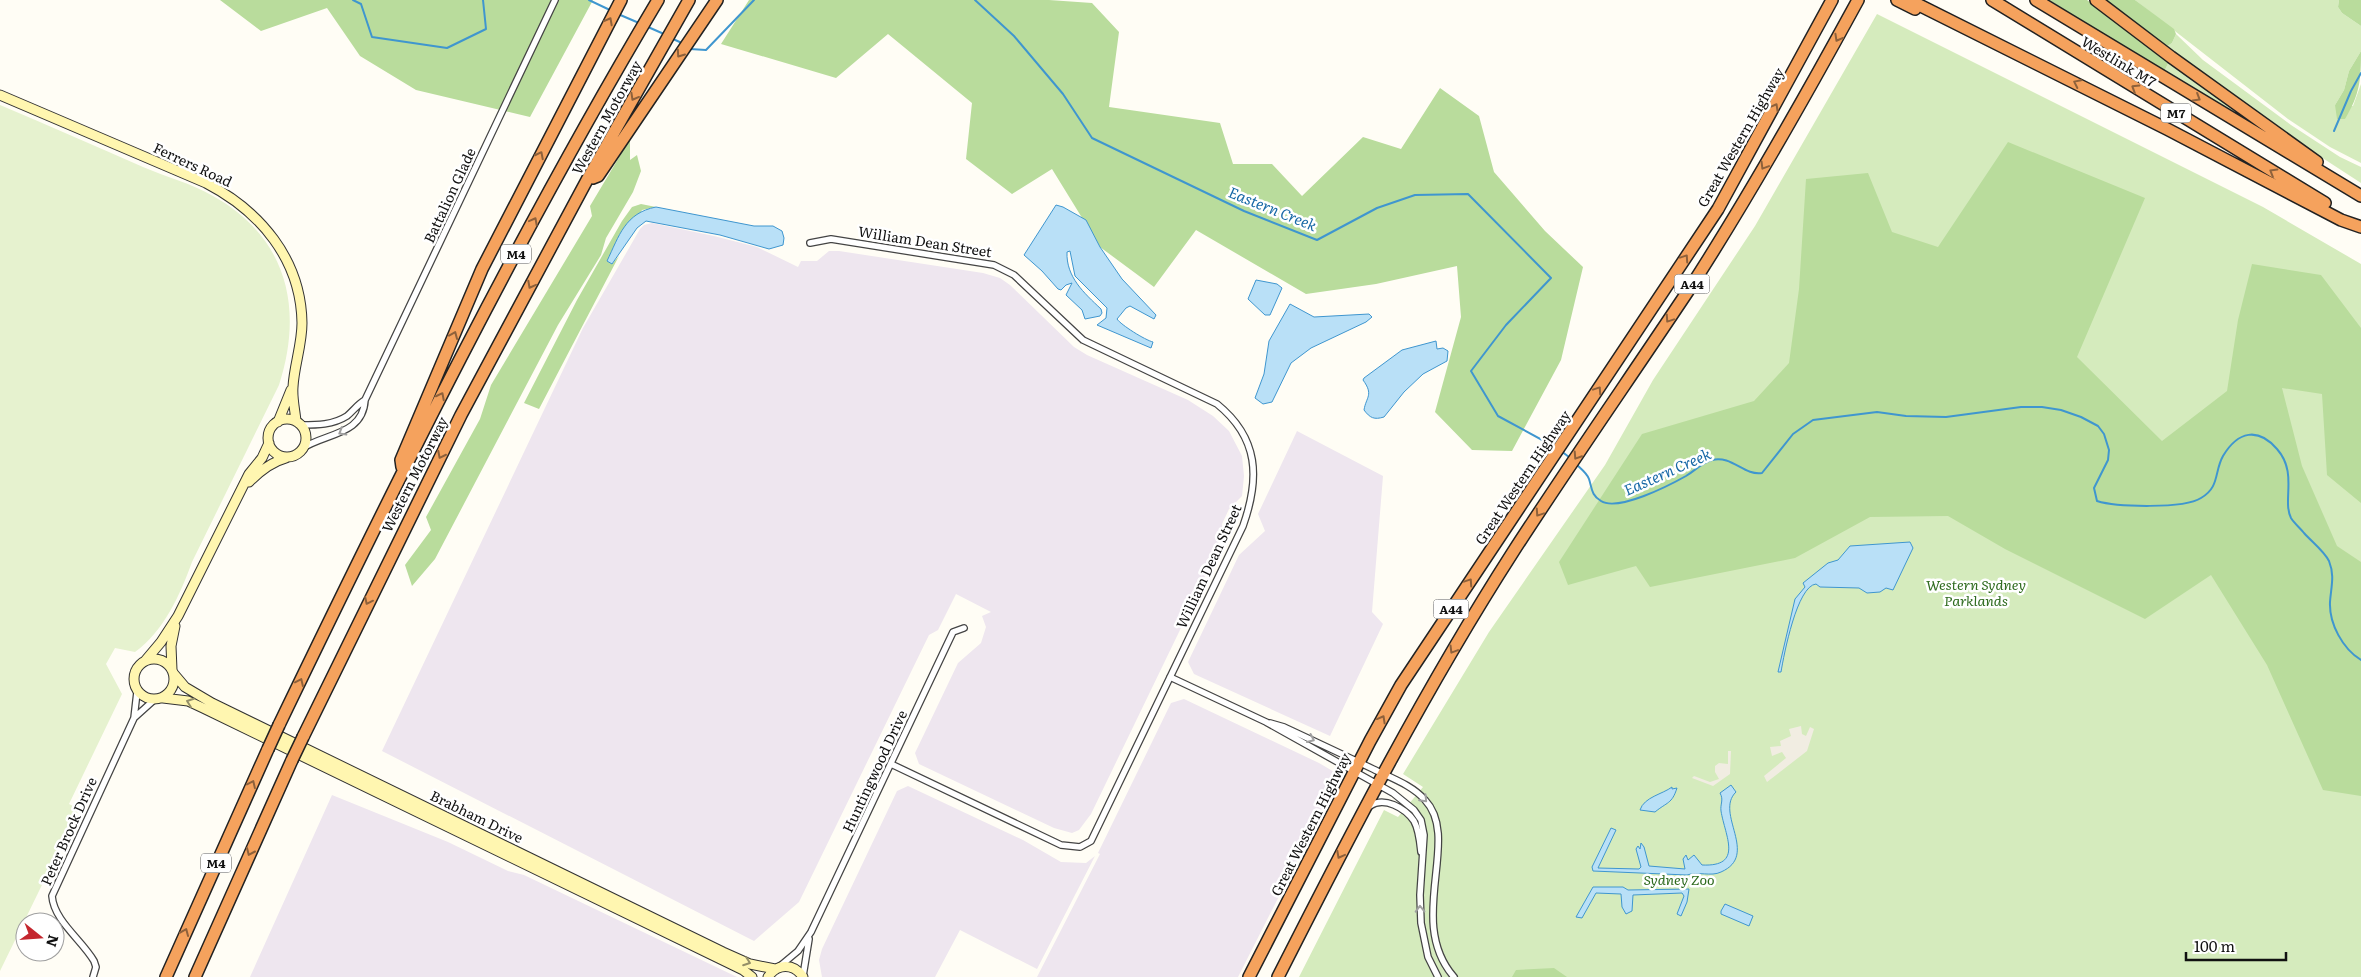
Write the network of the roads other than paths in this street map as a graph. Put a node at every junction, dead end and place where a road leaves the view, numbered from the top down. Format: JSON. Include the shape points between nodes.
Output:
{"nodes":[{"id":1,"x":620,"y":0,"type":"edge"},
{"id":2,"x":689,"y":0,"type":"edge"},
{"id":3,"x":717,"y":0,"type":"edge"},
{"id":4,"x":1832,"y":0,"type":"edge"},
{"id":5,"x":1858,"y":0,"type":"edge"},
{"id":6,"x":1897,"y":0,"type":"edge"},
{"id":7,"x":1909,"y":0,"type":"edge"},
{"id":8,"x":1992,"y":0,"type":"edge"},
{"id":9,"x":2036,"y":0,"type":"edge"},
{"id":10,"x":657,"y":2,"type":"edge"},
{"id":11,"x":554,"y":3,"type":"edge"},
{"id":12,"x":2100,"y":3,"type":"edge"},
{"id":13,"x":1995,"y":43,"type":"junction"},
{"id":14,"x":0,"y":95,"type":"edge"},
{"id":15,"x":588,"y":180,"type":"junction"},
{"id":16,"x":2359,"y":195,"type":"edge"},
{"id":17,"x":2361,"y":225,"type":"edge"},
{"id":18,"x":810,"y":243,"type":"dead end"},
{"id":19,"x":293,"y":388,"type":"junction"},
{"id":20,"x":365,"y":400,"type":"junction"},
{"id":21,"x":278,"y":422,"type":"junction"},
{"id":22,"x":298,"y":423,"type":"junction"},
{"id":23,"x":269,"y":443,"type":"junction"},
{"id":24,"x":303,"y":448,"type":"junction"},
{"id":25,"x":287,"y":457,"type":"junction"},
{"id":26,"x":404,"y":471,"type":"junction"},
{"id":27,"x":241,"y":491,"type":"junction"},
{"id":28,"x":178,"y":616,"type":"junction"},
{"id":29,"x":964,"y":628,"type":"dead end"},
{"id":30,"x":145,"y":661,"type":"junction"},
{"id":31,"x":173,"y":672,"type":"junction"},
{"id":32,"x":1170,"y":677,"type":"junction"},
{"id":33,"x":137,"y":692,"type":"junction"},
{"id":34,"x":159,"y":699,"type":"junction"},
{"id":35,"x":134,"y":718,"type":"junction"},
{"id":36,"x":1266,"y":722,"type":"junction"},
{"id":37,"x":891,"y":764,"type":"junction"},
{"id":38,"x":1356,"y":767,"type":"junction"},
{"id":39,"x":1382,"y":774,"type":"junction"},
{"id":40,"x":1377,"y":785,"type":"junction"},
{"id":41,"x":1363,"y":812,"type":"junction"},
{"id":42,"x":1422,"y":874,"type":"junction"},
{"id":43,"x":811,"y":932,"type":"junction"},
{"id":44,"x":777,"y":968,"type":"junction"},
{"id":45,"x":803,"y":976,"type":"edge"},
{"id":46,"x":93,"y":977,"type":"edge"},
{"id":47,"x":166,"y":977,"type":"edge"},
{"id":48,"x":195,"y":977,"type":"edge"},
{"id":49,"x":752,"y":977,"type":"edge"},
{"id":50,"x":768,"y":977,"type":"edge"},
{"id":51,"x":1249,"y":977,"type":"edge"},
{"id":52,"x":1278,"y":977,"type":"edge"},
{"id":53,"x":1438,"y":977,"type":"edge"},
{"id":54,"x":1454,"y":977,"type":"edge"}],
"edges":[{"from":26,"to":1,"type":"highway","one_way":true,"via":[[401,460],[482,268]]},
{"from":2,"to":15,"type":"highway","name":"Western Motorway","number":"M4","one_way":true},
{"from":3,"to":15,"type":"highway","one_way":true,"via":[[598,176]]},
{"from":38,"to":4,"type":"highway","name":"Great Western Highway","number":"A44","one_way":true,"via":[[1401,685],[1718,208]]},
{"from":5,"to":39,"type":"highway","number":"A44","one_way":true,"via":[[1736,214],[1513,552]]},
{"from":6,"to":13,"type":"highway"},
{"from":7,"to":13,"type":"highway"},
{"from":17,"to":8,"type":"highway","name":"Westlink M7","number":"M7","one_way":true},
{"from":9,"to":16,"type":"highway","name":"Westlink M7","number":"M7","one_way":true},
{"from":26,"to":10,"type":"highway","name":"Western Motorway","number":"M4","one_way":true,"via":[[473,334]]},
{"from":11,"to":20,"type":"street","name":"Battalion Glade"},
{"from":12,"to":16,"type":"highway","number":"M7"},
{"from":17,"to":13,"type":"highway","one_way":true,"via":[[2341,220]]},
{"from":14,"to":19,"type":"main road","name":"Ferrers Road","via":[[206,183],[255,216],[280,246],[289,264],[300,303],[301,341]]},
{"from":15,"to":48,"type":"highway","name":"Western Motorway","number":"M4","one_way":true,"bridge":true,"via":[[461,414],[292,760]]},
{"from":18,"to":32,"type":"street","name":"William Dean Street","via":[[831,239],[1004,268],[1083,340],[1209,399],[1231,417],[1244,435],[1251,453],[1254,488],[1243,526]]},
{"from":19,"to":21,"type":"main road","name":"Ferrers Road"},
{"from":19,"to":22,"type":"main road","name":"Ferrers Road"},
{"from":20,"to":22,"type":"street","name":"Battalion Glade","via":[[335,422],[317,426]]},
{"from":20,"to":24,"type":"street","name":"Battalion Glade","one_way":true,"via":[[364,412],[352,426]]},
{"from":21,"to":22,"type":"main road"},
{"from":21,"to":23,"type":"main road","via":[[270,431]]},
{"from":22,"to":24,"type":"main road","via":[[306,436]]},
{"from":23,"to":25,"type":"main road","via":[[276,453]]},
{"from":23,"to":27,"type":"main road"},
{"from":24,"to":25,"type":"main road","via":[[294,456]]},
{"from":25,"to":27,"type":"main road","via":[[260,472]]},
{"from":47,"to":26,"type":"highway","name":"Western Motorway","number":"M4","one_way":true,"bridge":true,"via":[[268,749]]},
{"from":27,"to":28,"type":"main road"},
{"from":28,"to":30,"type":"main road"},
{"from":28,"to":31,"type":"main road","via":[[171,646]]},
{"from":29,"to":37,"type":"street","name":"Huntingwood Drive","via":[[953,632]]},
{"from":30,"to":31,"type":"main road","via":[[161,660]]},
{"from":30,"to":33,"type":"main road","via":[[134,675]]},
{"from":31,"to":34,"type":"main road","via":[[170,693]]},
{"from":31,"to":44,"type":"main road","name":"Brabham Drive","one_way":true,"via":[[186,687],[212,703],[723,952],[750,964]]},
{"from":32,"to":36,"type":"street"},
{"from":32,"to":37,"type":"street","name":"William Dean Street","via":[[1096,833],[1091,841],[1080,847],[1055,843]]},
{"from":33,"to":34,"type":"main road","via":[[145,698]]},
{"from":33,"to":35,"type":"street","name":"Peter Brock Drive"},
{"from":34,"to":35,"type":"street","name":"Peter Brock Drive"},
{"from":49,"to":34,"type":"main road","name":"Brabham Drive","one_way":true,"via":[[203,708],[188,701]]},
{"from":35,"to":46,"type":"street","name":"Peter Brock Drive","via":[[52,896],[52,903],[61,918],[94,961]]},
{"from":36,"to":38,"type":"street"},
{"from":36,"to":38,"type":"street","one_way":true,"via":[[1284,727]]},
{"from":37,"to":43,"type":"street","name":"Huntingwood Drive"},
{"from":38,"to":39,"type":"street"},
{"from":38,"to":40,"type":"street"},
{"from":38,"to":51,"type":"highway","name":"Great Western Highway","number":"A44"},
{"from":39,"to":40,"type":"highway","number":"A44"},
{"from":39,"to":54,"type":"street","one_way":true,"via":[[1420,795],[1437,821],[1432,917],[1440,954]]},
{"from":40,"to":41,"type":"highway","number":"A44"},
{"from":40,"to":42,"type":"street","via":[[1407,803],[1421,820],[1424,835]]},
{"from":41,"to":42,"type":"street","via":[[1374,803],[1381,802],[1397,806],[1407,814],[1420,837]]},
{"from":41,"to":52,"type":"highway","number":"A44","one_way":true},
{"from":53,"to":42,"type":"street","one_way":true,"via":[[1428,957],[1422,932]]},
{"from":43,"to":44,"type":"street","name":"Huntingwood Drive","via":[[798,951]]},
{"from":43,"to":45,"type":"street","name":"Huntingwood Drive"},
{"from":44,"to":45,"type":"main road","name":"Brabham Drive","via":[[792,967]]},
{"from":44,"to":50,"type":"main road"}]}
